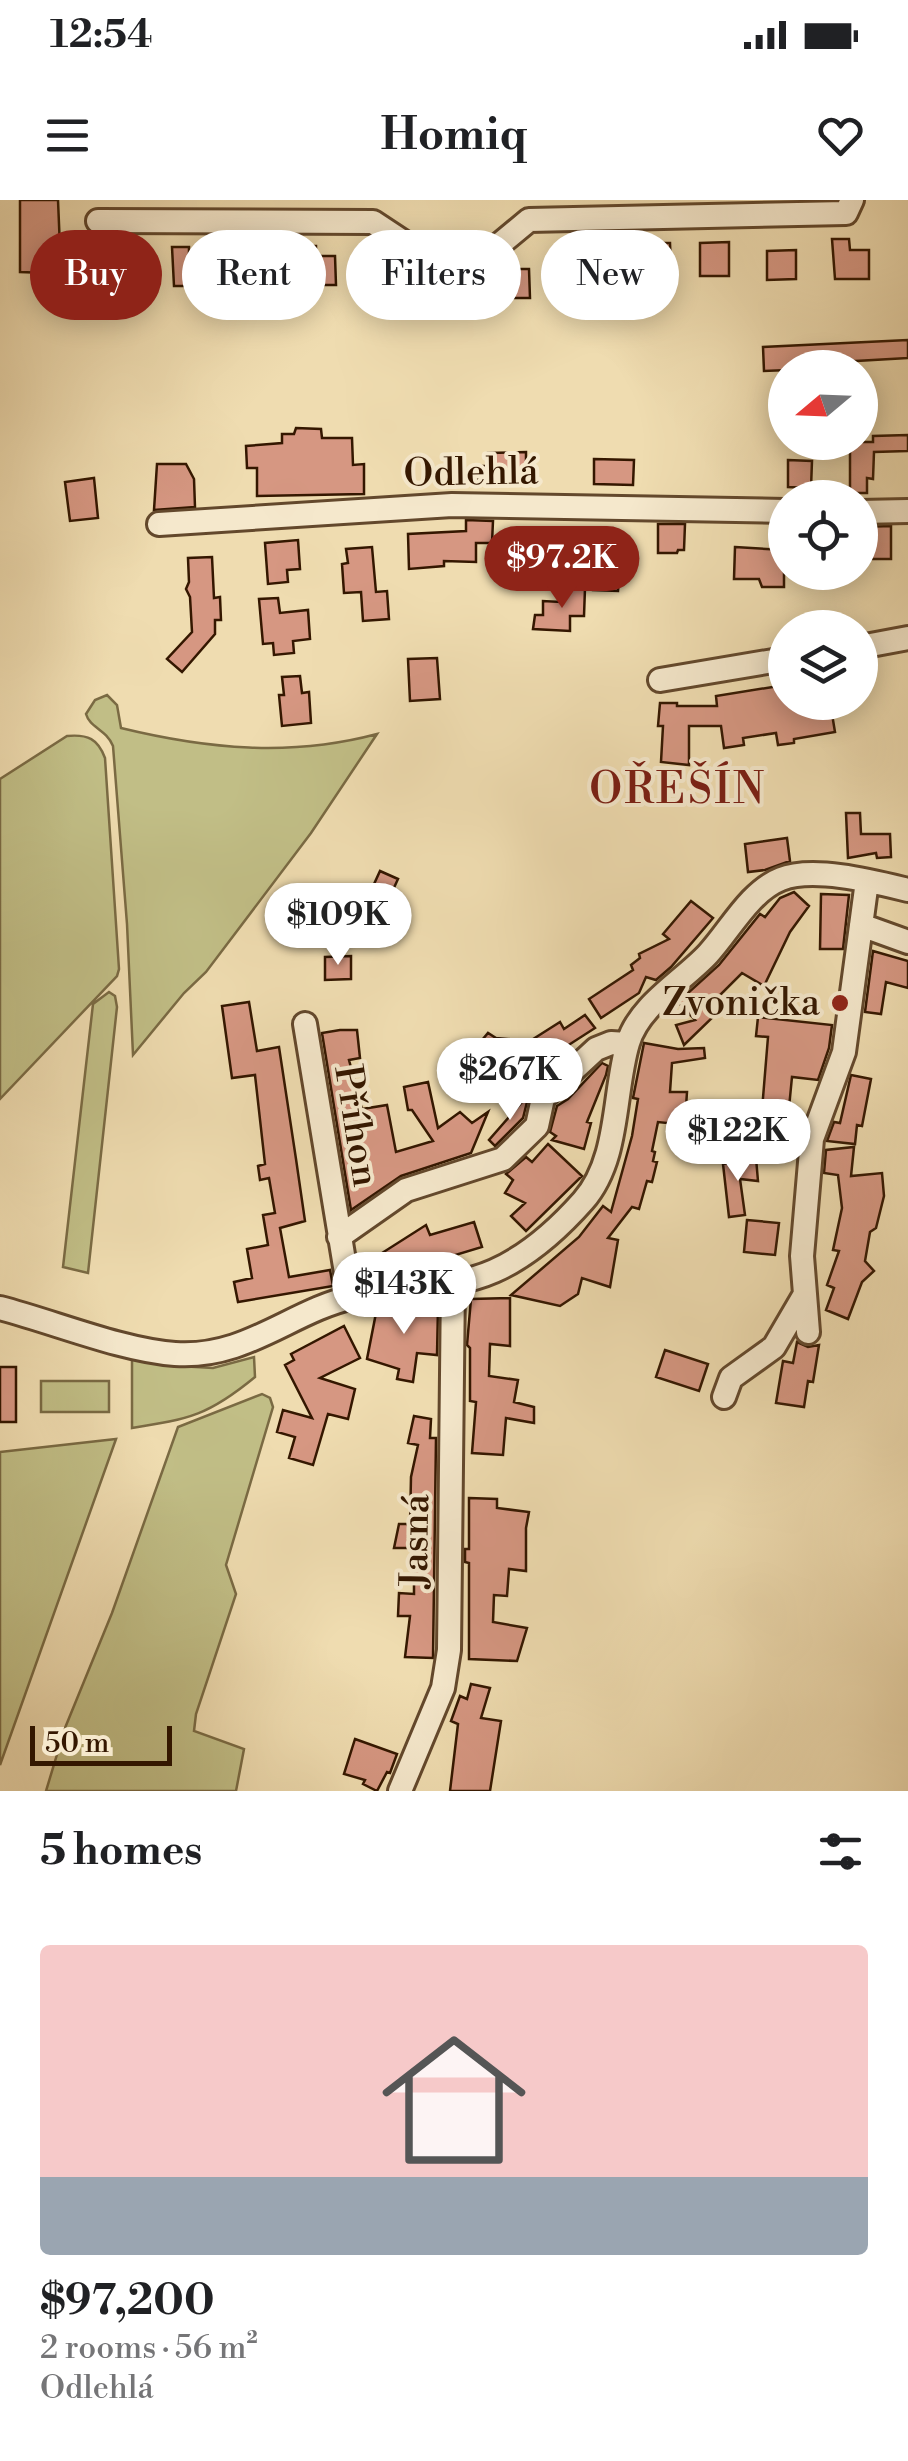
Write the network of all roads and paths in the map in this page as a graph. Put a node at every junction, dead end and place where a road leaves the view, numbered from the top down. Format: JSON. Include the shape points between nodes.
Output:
{"nodes":[{"id":1,"x":852,"y":200,"type":"edge"},
{"id":2,"x":98,"y":221,"type":"dead end"},
{"id":3,"x":768,"y":511,"type":"edge"},
{"id":4,"x":908,"y":511,"type":"edge"},
{"id":5,"x":878,"y":512,"type":"edge"},
{"id":6,"x":158,"y":524,"type":"dead end"},
{"id":7,"x":908,"y":638,"type":"edge"},
{"id":8,"x":878,"y":643,"type":"edge"},
{"id":9,"x":768,"y":662,"type":"edge"},
{"id":10,"x":660,"y":680,"type":"dead end"},
{"id":11,"x":867,"y":880,"type":"junction"},
{"id":12,"x":908,"y":890,"type":"edge"},
{"id":13,"x":861,"y":925,"type":"junction"},
{"id":14,"x":908,"y":942,"type":"edge"},
{"id":15,"x":304,"y":1024,"type":"dead end"},
{"id":16,"x":628,"y":1044,"type":"junction"},
{"id":17,"x":339,"y":1237,"type":"junction"},
{"id":18,"x":453,"y":1282,"type":"junction"},
{"id":19,"x":805,"y":1294,"type":"junction"},
{"id":20,"x":350,"y":1298,"type":"junction"},
{"id":21,"x":0,"y":1308,"type":"edge"},
{"id":22,"x":808,"y":1332,"type":"dead end"},
{"id":23,"x":724,"y":1397,"type":"dead end"},
{"id":24,"x":400,"y":1791,"type":"edge"}],
"edges":[{"from":1,"to":2,"type":"street","via":[[846,213],[529,220],[482,259],[456,266],[432,261],[373,222]]},
{"from":3,"to":6,"type":"street","name":"Odlehlá","via":[[452,506]]},
{"from":4,"to":5,"type":"street"},
{"from":7,"to":8,"type":"street"},
{"from":9,"to":10,"type":"street"},
{"from":11,"to":12,"type":"street"},
{"from":11,"to":13,"type":"street"},
{"from":11,"to":16,"type":"street","via":[[791,876],[768,886],[646,1012]]},
{"from":13,"to":14,"type":"street"},
{"from":13,"to":19,"type":"street","via":[[844,1052],[812,1139]]},
{"from":15,"to":17,"type":"street","name":"Příhon"},
{"from":16,"to":17,"type":"street","via":[[596,1049],[543,1098],[537,1126],[503,1159],[406,1190]]},
{"from":16,"to":18,"type":"street","via":[[606,1152],[585,1199],[511,1263]]},
{"from":17,"to":20,"type":"street","name":"Příhon"},
{"from":18,"to":20,"type":"street"},
{"from":18,"to":24,"type":"street","name":"Jasná","via":[[449,1650],[444,1688]]},
{"from":19,"to":22,"type":"street"},
{"from":19,"to":23,"type":"street","via":[[774,1347],[731,1378]]},
{"from":20,"to":21,"type":"street","via":[[205,1353],[148,1350]]}]}
